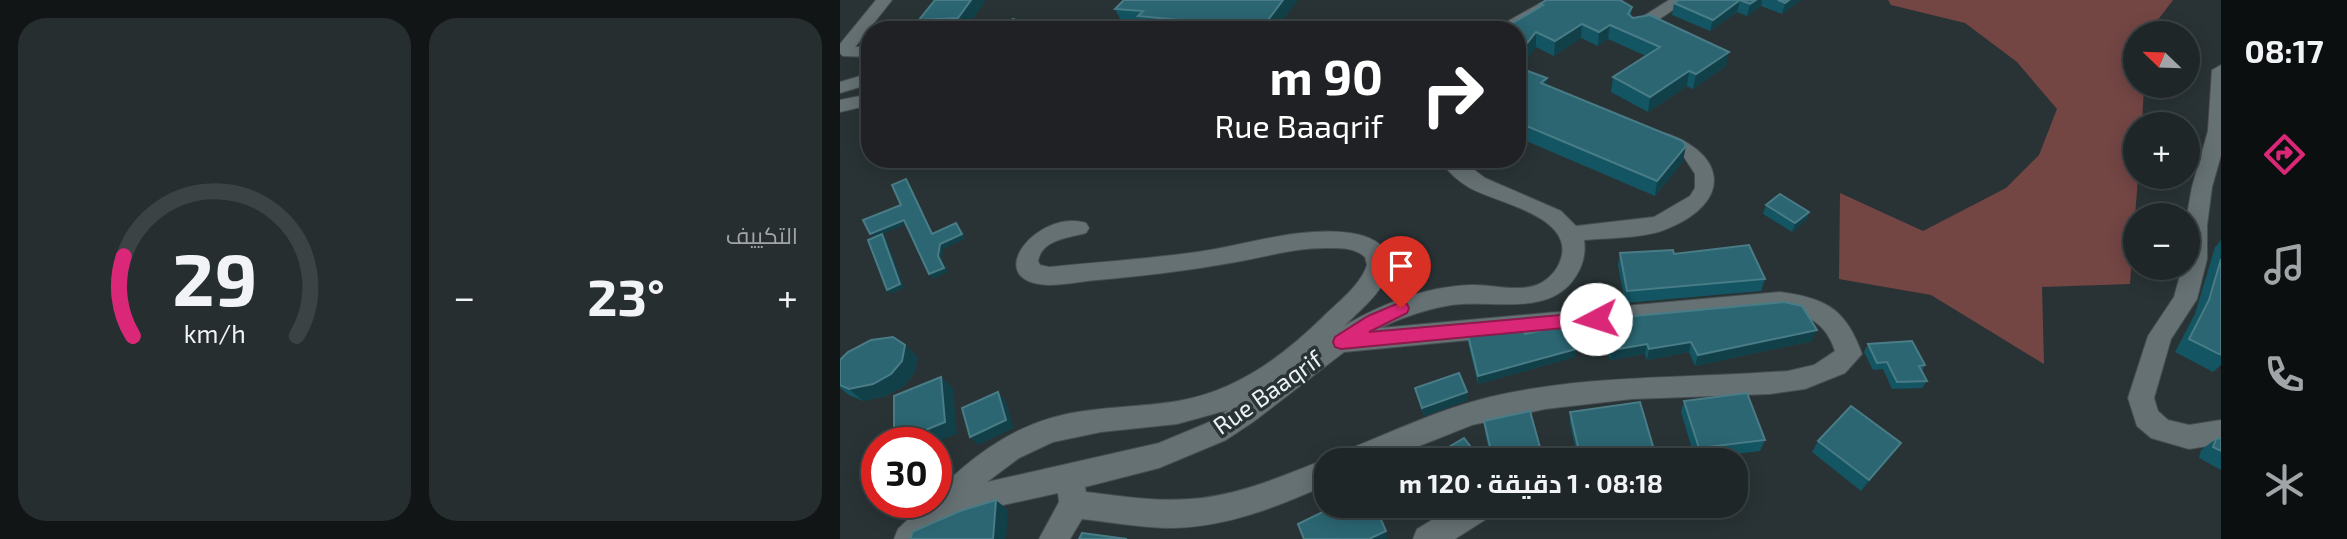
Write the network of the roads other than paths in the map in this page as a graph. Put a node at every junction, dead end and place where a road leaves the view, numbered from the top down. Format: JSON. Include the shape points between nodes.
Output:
{"nodes":[{"id":1,"x":884,"y":0,"type":"edge"},
{"id":2,"x":1558,"y":0,"type":"edge"},
{"id":3,"x":1680,"y":0,"type":"edge"},
{"id":4,"x":863,"y":21,"type":"edge"},
{"id":5,"x":1517,"y":21,"type":"edge"},
{"id":6,"x":861,"y":23,"type":"edge"},
{"id":7,"x":1637,"y":27,"type":"edge"},
{"id":8,"x":846,"y":38,"type":"edge"},
{"id":9,"x":861,"y":52,"type":"edge"},
{"id":10,"x":2221,"y":70,"type":"edge"},
{"id":11,"x":861,"y":81,"type":"edge"},
{"id":12,"x":840,"y":88,"type":"edge"},
{"id":13,"x":861,"y":101,"type":"edge"},
{"id":14,"x":840,"y":106,"type":"edge"},
{"id":15,"x":1643,"y":131,"type":"edge"},
{"id":16,"x":1454,"y":168,"type":"edge"},
{"id":17,"x":1078,"y":228,"type":"dead end"},
{"id":18,"x":1570,"y":234,"type":"junction"},
{"id":19,"x":1341,"y":342,"type":"junction"},
{"id":20,"x":2221,"y":432,"type":"edge"},
{"id":21,"x":1384,"y":448,"type":"edge"},
{"id":22,"x":1314,"y":477,"type":"edge"},
{"id":23,"x":1071,"y":491,"type":"junction"},
{"id":24,"x":1462,"y":518,"type":"edge"},
{"id":25,"x":909,"y":539,"type":"edge"},
{"id":26,"x":1054,"y":539,"type":"edge"},
{"id":27,"x":1428,"y":539,"type":"edge"}],
"edges":[{"from":1,"to":4,"type":"street"},
{"from":2,"to":5,"type":"street"},
{"from":3,"to":7,"type":"street"},
{"from":6,"to":8,"type":"street"},
{"from":8,"to":9,"type":"street","via":[[846,51]]},
{"from":10,"to":20,"type":"street","via":[[2218,131],[2196,225],[2196,259],[2185,299],[2160,336],[2141,398],[2146,418],[2161,430],[2189,437]]},
{"from":11,"to":12,"type":"street"},
{"from":13,"to":14,"type":"street"},
{"from":15,"to":18,"type":"street","via":[[1689,150],[1705,174],[1705,188],[1697,201],[1659,225]]},
{"from":16,"to":18,"type":"street","via":[[1471,181],[1549,214]]},
{"from":17,"to":25,"type":"street","via":[[1035,244],[1026,257],[1031,272],[1049,276],[1180,263],[1331,239],[1374,251],[1378,270],[1312,343],[1257,385],[1187,412],[1103,418],[1034,436],[995,460]]},
{"from":18,"to":19,"type":"street","name":"Rue Baaqrif","via":[[1571,265],[1550,288],[1534,295],[1473,294],[1420,302],[1374,321]]},
{"from":19,"to":21,"type":"street","via":[[1780,301],[1811,306],[1831,317],[1849,354],[1823,373],[1788,382],[1598,392],[1489,410]]},
{"from":19,"to":23,"type":"street","name":"Rue Baaqrif","via":[[1221,429]]},
{"from":22,"to":23,"type":"street","via":[[1261,500],[1212,512],[1170,514]]},
{"from":23,"to":25,"type":"street","name":"Rue Baaqrif","via":[[981,498]]},
{"from":23,"to":26,"type":"street"},
{"from":24,"to":27,"type":"street"}]}
